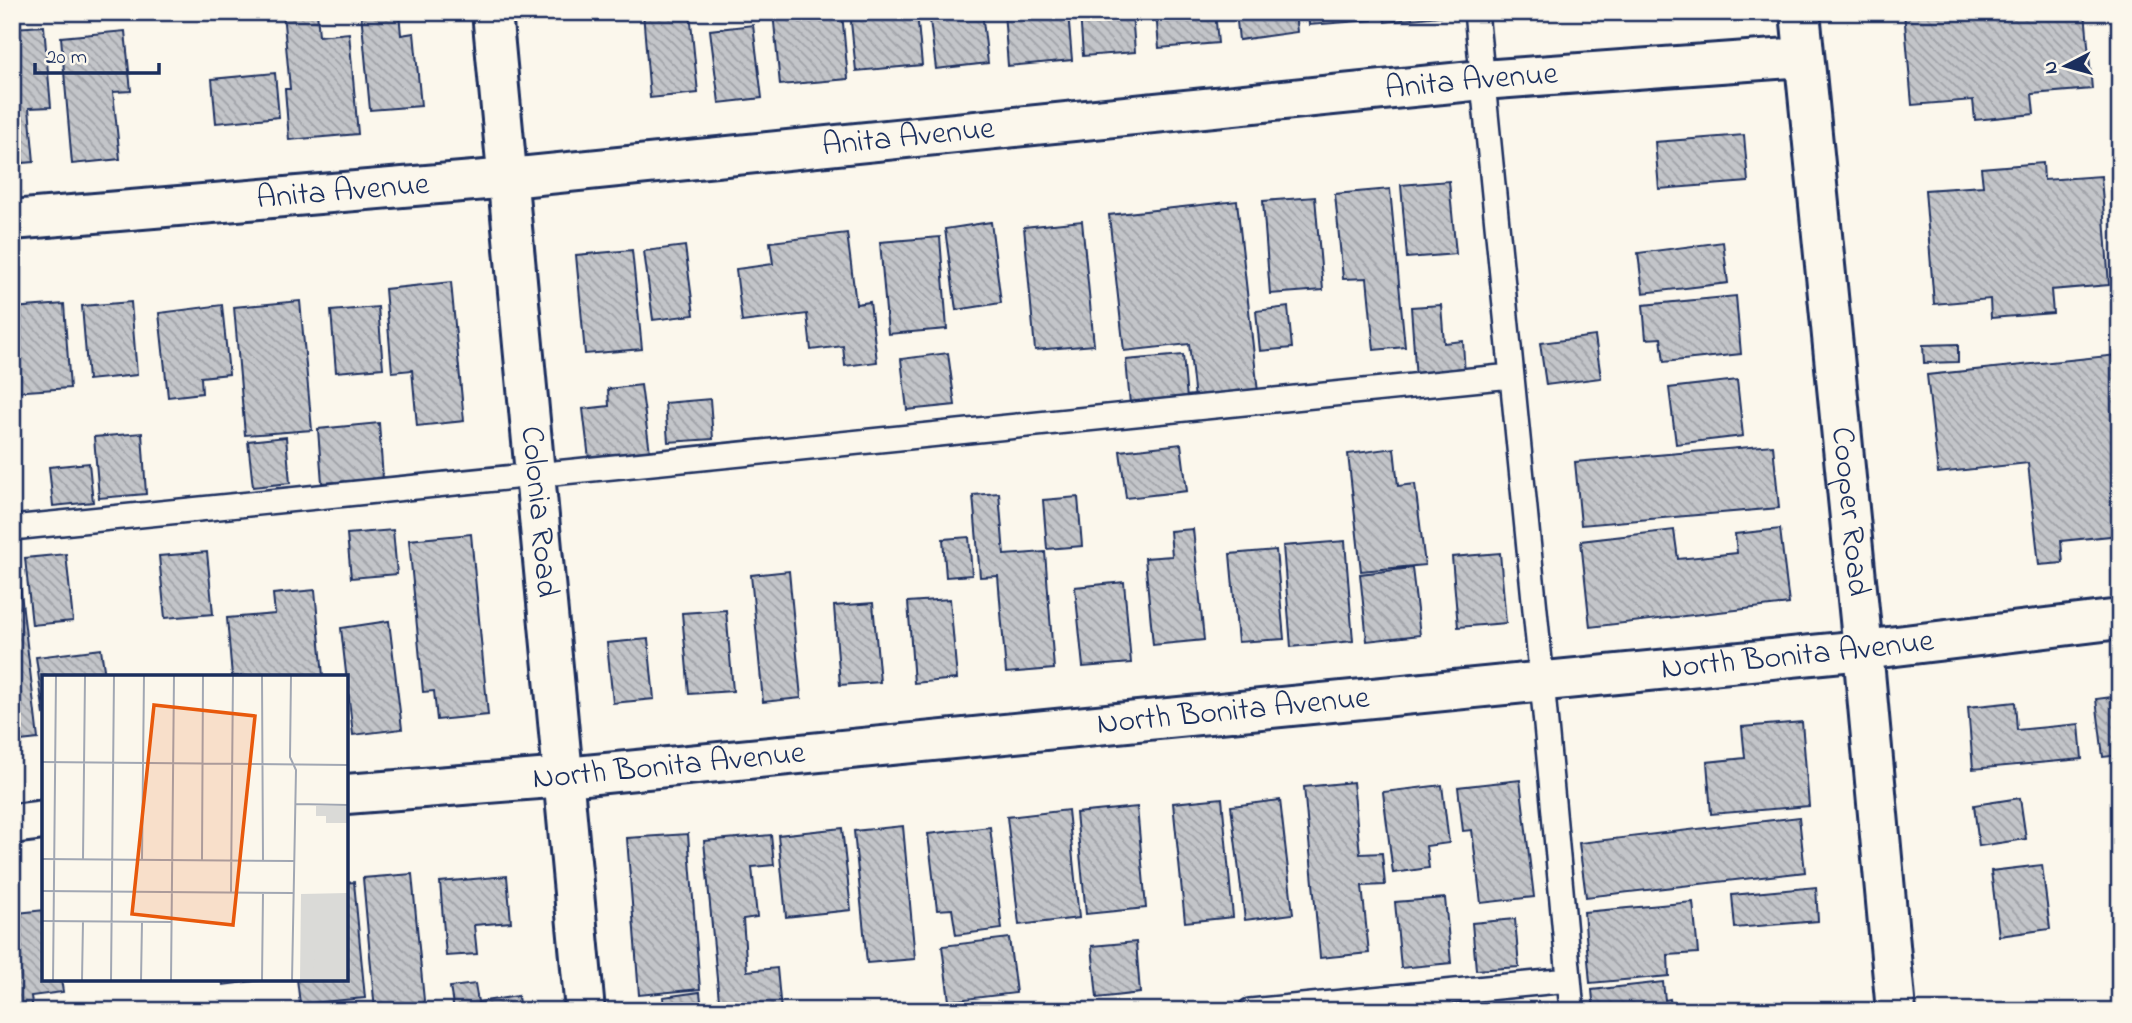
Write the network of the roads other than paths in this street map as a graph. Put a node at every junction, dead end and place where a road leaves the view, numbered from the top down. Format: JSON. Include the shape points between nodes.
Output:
{"nodes":[{"id":1,"x":492,"y":12,"type":"edge"},
{"id":2,"x":1476,"y":12,"type":"edge"},
{"id":3,"x":1800,"y":12,"type":"edge"},
{"id":4,"x":1804,"y":57,"type":"junction"},
{"id":5,"x":1482,"y":80,"type":"junction"},
{"id":6,"x":509,"y":178,"type":"junction"},
{"id":7,"x":12,"y":220,"type":"edge"},
{"id":8,"x":1511,"y":376,"type":"junction"},
{"id":9,"x":536,"y":477,"type":"junction"},
{"id":10,"x":12,"y":528,"type":"edge"},
{"id":11,"x":2120,"y":620,"type":"edge"},
{"id":12,"x":1863,"y":650,"type":"junction"},
{"id":13,"x":1542,"y":681,"type":"junction"},
{"id":14,"x":565,"y":777,"type":"junction"},
{"id":15,"x":348,"y":794,"type":"edge"},
{"id":16,"x":42,"y":820,"type":"edge"},
{"id":17,"x":12,"y":824,"type":"edge"},
{"id":18,"x":1569,"y":980,"type":"junction"},
{"id":19,"x":585,"y":1011,"type":"edge"},
{"id":20,"x":1250,"y":1011,"type":"edge"},
{"id":21,"x":1572,"y":1011,"type":"edge"},
{"id":22,"x":1896,"y":1011,"type":"edge"}],
"edges":[{"from":1,"to":6,"type":"street","name":"Colonia Road"},
{"from":2,"to":5,"type":"lane"},
{"from":3,"to":4,"type":"street","name":"Cooper Road"},
{"from":4,"to":5,"type":"street","name":"Anita Avenue"},
{"from":4,"to":12,"type":"street","name":"Cooper Road"},
{"from":5,"to":6,"type":"street","name":"Anita Avenue"},
{"from":5,"to":8,"type":"lane"},
{"from":6,"to":7,"type":"street","name":"Anita Avenue"},
{"from":6,"to":9,"type":"street","name":"Colonia Road"},
{"from":8,"to":9,"type":"lane"},
{"from":8,"to":13,"type":"lane"},
{"from":9,"to":10,"type":"lane"},
{"from":9,"to":14,"type":"street","name":"Colonia Road"},
{"from":11,"to":12,"type":"street","name":"North Bonita Avenue"},
{"from":12,"to":13,"type":"street","name":"North Bonita Avenue"},
{"from":12,"to":22,"type":"street","name":"Cooper Road"},
{"from":13,"to":14,"type":"street","name":"North Bonita Avenue"},
{"from":13,"to":18,"type":"lane"},
{"from":14,"to":15,"type":"street","name":"North Bonita Avenue"},
{"from":14,"to":19,"type":"street","name":"Colonia Road"},
{"from":16,"to":17,"type":"street"},
{"from":18,"to":20,"type":"lane"},
{"from":18,"to":21,"type":"lane"}]}
